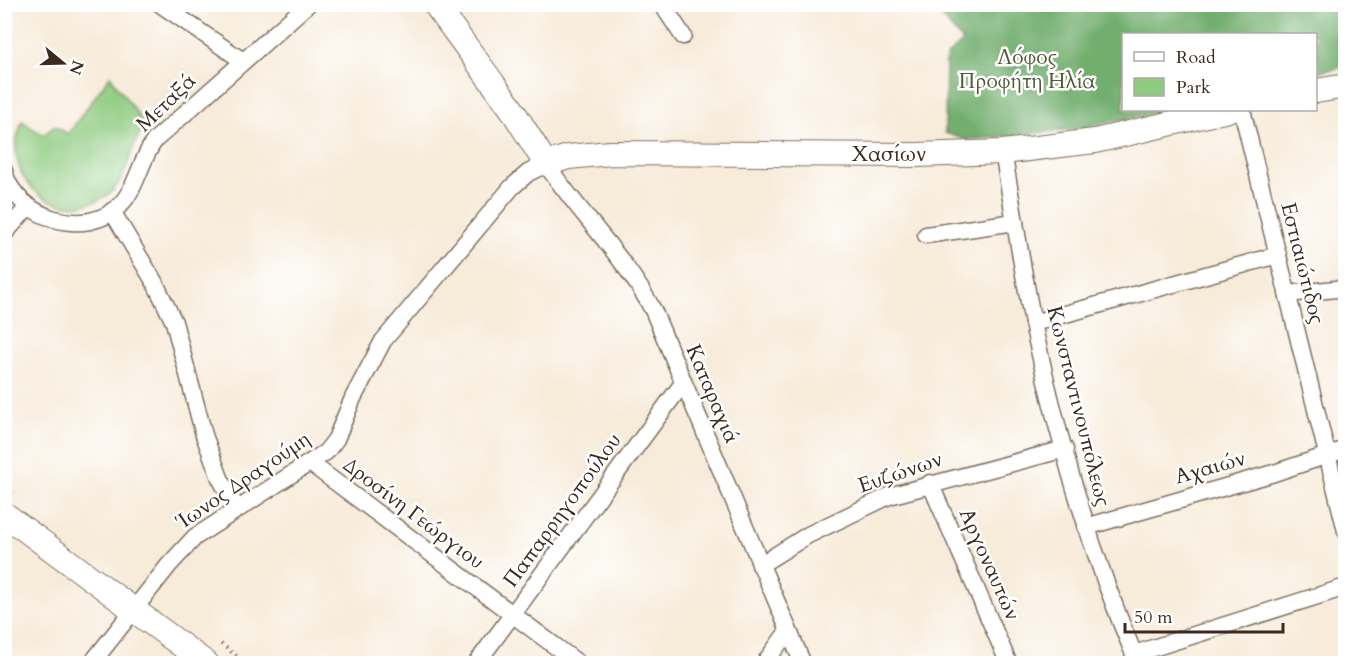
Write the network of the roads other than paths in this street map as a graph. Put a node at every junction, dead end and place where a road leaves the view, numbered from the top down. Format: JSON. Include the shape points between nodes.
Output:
{"nodes":[{"id":1,"x":160,"y":4,"type":"edge"},
{"id":2,"x":308,"y":4,"type":"edge"},
{"id":3,"x":435,"y":4,"type":"edge"},
{"id":4,"x":662,"y":4,"type":"edge"},
{"id":5,"x":682,"y":36,"type":"dead end"},
{"id":6,"x":243,"y":62,"type":"junction"},
{"id":7,"x":1346,"y":86,"type":"edge"},
{"id":8,"x":1317,"y":91,"type":"edge"},
{"id":9,"x":1224,"y":111,"type":"edge"},
{"id":10,"x":1242,"y":111,"type":"edge"},
{"id":11,"x":1003,"y":152,"type":"junction"},
{"id":12,"x":546,"y":164,"type":"junction"},
{"id":13,"x":4,"y":171,"type":"edge"},
{"id":14,"x":27,"y":208,"type":"junction"},
{"id":15,"x":112,"y":211,"type":"junction"},
{"id":16,"x":1015,"y":222,"type":"junction"},
{"id":17,"x":4,"y":234,"type":"edge"},
{"id":18,"x":926,"y":235,"type":"dead end"},
{"id":19,"x":1278,"y":255,"type":"junction"},
{"id":20,"x":1346,"y":288,"type":"edge"},
{"id":21,"x":1287,"y":294,"type":"junction"},
{"id":22,"x":1034,"y":323,"type":"junction"},
{"id":23,"x":683,"y":383,"type":"junction"},
{"id":24,"x":1065,"y":449,"type":"junction"},
{"id":25,"x":1346,"y":449,"type":"edge"},
{"id":26,"x":1327,"y":456,"type":"junction"},
{"id":27,"x":310,"y":463,"type":"junction"},
{"id":28,"x":930,"y":483,"type":"junction"},
{"id":29,"x":237,"y":509,"type":"junction"},
{"id":30,"x":4,"y":514,"type":"edge"},
{"id":31,"x":1086,"y":527,"type":"junction"},
{"id":32,"x":1346,"y":531,"type":"edge"},
{"id":33,"x":760,"y":565,"type":"junction"},
{"id":34,"x":1346,"y":587,"type":"edge"},
{"id":35,"x":135,"y":610,"type":"junction"},
{"id":36,"x":512,"y":614,"type":"junction"},
{"id":37,"x":788,"y":632,"type":"junction"},
{"id":38,"x":1136,"y":659,"type":"edge"},
{"id":39,"x":91,"y":663,"type":"edge"},
{"id":40,"x":207,"y":663,"type":"edge"},
{"id":41,"x":476,"y":663,"type":"edge"},
{"id":42,"x":579,"y":663,"type":"edge"},
{"id":43,"x":764,"y":663,"type":"edge"},
{"id":44,"x":802,"y":663,"type":"edge"},
{"id":45,"x":1009,"y":663,"type":"edge"}],
"edges":[{"from":1,"to":6,"type":"street"},
{"from":2,"to":6,"type":"street","name":"Μεταξά"},
{"from":3,"to":12,"type":"street","via":[[511,108]]},
{"from":4,"to":5,"type":"street"},
{"from":6,"to":15,"type":"street","name":"Μεταξά","via":[[154,140],[134,187]]},
{"from":7,"to":8,"type":"street"},
{"from":9,"to":11,"type":"street","name":"Χασίων","via":[[1075,145]]},
{"from":10,"to":19,"type":"street","name":"Εστιαιώτιδος"},
{"from":11,"to":12,"type":"street","name":"Χασίων","via":[[610,153],[568,157]]},
{"from":11,"to":16,"type":"street","name":"Κωνσταντινουπόλεως"},
{"from":12,"to":23,"type":"street","name":"Καταραχιά","via":[[634,276],[653,310]]},
{"from":12,"to":27,"type":"street","name":"Ίωνος Δραγούμη","via":[[512,187],[383,341],[336,439],[326,453]]},
{"from":13,"to":14,"type":"street","via":[[13,193]]},
{"from":14,"to":15,"type":"street","via":[[50,218],[70,220],[94,219]]},
{"from":14,"to":17,"type":"street"},
{"from":15,"to":29,"type":"street","via":[[174,322],[204,435]]},
{"from":16,"to":18,"type":"street"},
{"from":16,"to":22,"type":"street","name":"Κωνσταντινουπόλεως"},
{"from":19,"to":21,"type":"street","name":"Εστιαιώτιδος"},
{"from":19,"to":22,"type":"street"},
{"from":20,"to":21,"type":"street"},
{"from":21,"to":26,"type":"street","name":"Εστιαιώτιδος"},
{"from":22,"to":24,"type":"street","name":"Κωνσταντινουπόλεως"},
{"from":23,"to":33,"type":"street","name":"Καταραχιά"},
{"from":23,"to":36,"type":"street","name":"Παπαρρηγοπούλου"},
{"from":24,"to":28,"type":"street","name":"Ευζώνων"},
{"from":24,"to":31,"type":"street","name":"Κωνσταντινουπόλεως"},
{"from":25,"to":26,"type":"street","name":"Αχαιών"},
{"from":26,"to":31,"type":"street","name":"Αχαιών"},
{"from":26,"to":32,"type":"street","name":"Εστιαιώτιδος"},
{"from":27,"to":29,"type":"street","name":"Ίωνος Δραγούμη"},
{"from":27,"to":36,"type":"street","name":"Δροσίνη Γεώργιου"},
{"from":28,"to":33,"type":"street","name":"Ευζώνων","via":[[865,506]]},
{"from":28,"to":45,"type":"street","name":"Αργοναυτών"},
{"from":29,"to":35,"type":"street","name":"Ίωνος Δραγούμη","via":[[180,551]]},
{"from":30,"to":35,"type":"street"},
{"from":31,"to":38,"type":"street","name":"Κωνσταντινουπόλεως"},
{"from":33,"to":37,"type":"street","name":"Καταραχιά"},
{"from":34,"to":38,"type":"street"},
{"from":35,"to":39,"type":"street","name":"Ίωνος Δραγούμη"},
{"from":35,"to":40,"type":"street"},
{"from":36,"to":41,"type":"street","name":"Παπαρρηγοπούλου"},
{"from":36,"to":42,"type":"street","name":"Δροσίνη Γεώργιου"},
{"from":37,"to":43,"type":"street"},
{"from":37,"to":44,"type":"street","name":"Καταραχιά"}]}
